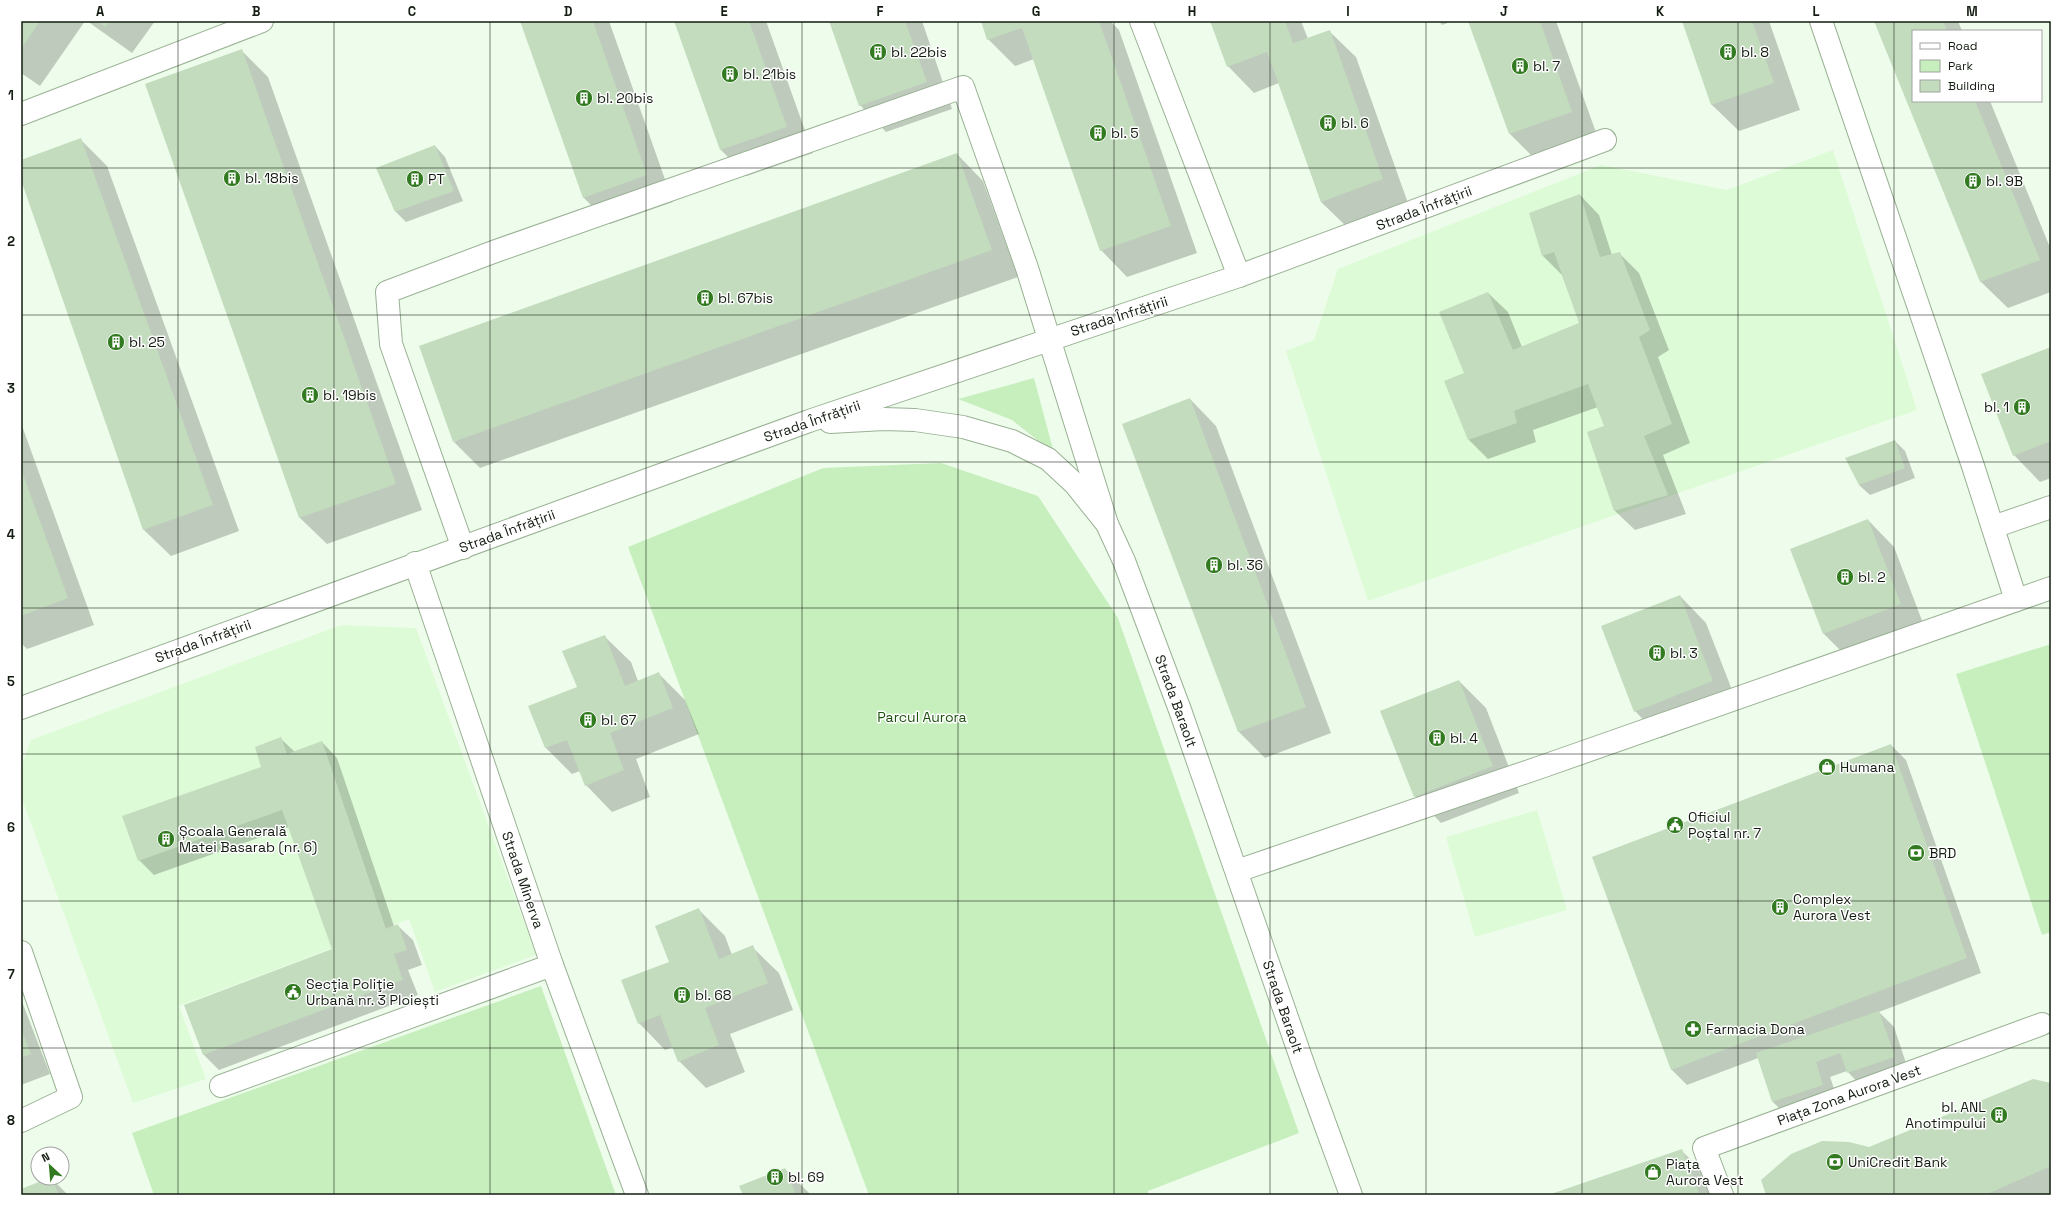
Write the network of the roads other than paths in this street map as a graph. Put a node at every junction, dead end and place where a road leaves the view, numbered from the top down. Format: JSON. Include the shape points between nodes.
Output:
{"nodes":[{"id":1,"x":262,"y":21,"type":"edge"},
{"id":2,"x":1141,"y":21,"type":"edge"},
{"id":3,"x":1821,"y":21,"type":"edge"},
{"id":4,"x":21,"y":114,"type":"edge"},
{"id":5,"x":1605,"y":140,"type":"dead end"},
{"id":6,"x":1239,"y":276,"type":"junction"},
{"id":7,"x":1051,"y":339,"type":"junction"},
{"id":8,"x":809,"y":421,"type":"junction"},
{"id":9,"x":2051,"y":507,"type":"edge"},
{"id":10,"x":1107,"y":524,"type":"junction"},
{"id":11,"x":1993,"y":528,"type":"junction"},
{"id":12,"x":463,"y":548,"type":"junction"},
{"id":13,"x":415,"y":563,"type":"junction"},
{"id":14,"x":2051,"y":588,"type":"edge"},
{"id":15,"x":2016,"y":600,"type":"junction"},
{"id":16,"x":21,"y":708,"type":"edge"},
{"id":17,"x":1237,"y":871,"type":"junction"},
{"id":18,"x":21,"y":952,"type":"edge"},
{"id":19,"x":552,"y":965,"type":"junction"},
{"id":20,"x":2042,"y":1024,"type":"dead end"},
{"id":21,"x":221,"y":1086,"type":"dead end"},
{"id":22,"x":21,"y":1121,"type":"edge"},
{"id":23,"x":637,"y":1195,"type":"edge"},
{"id":24,"x":1351,"y":1195,"type":"edge"},
{"id":25,"x":1722,"y":1195,"type":"edge"}],
"edges":[{"from":1,"to":4,"type":"street"},
{"from":2,"to":6,"type":"street"},
{"from":3,"to":11,"type":"street"},
{"from":5,"to":6,"type":"street","name":"Strada Înfrățirii"},
{"from":6,"to":7,"type":"street","name":"Strada Înfrățirii"},
{"from":7,"to":8,"type":"street","name":"Strada Înfrățirii"},
{"from":7,"to":10,"type":"street"},
{"from":7,"to":12,"type":"street","via":[[963,87],[504,248],[387,292],[391,344]]},
{"from":8,"to":10,"type":"street","name":"Strada Baraolt","via":[[915,420],[963,427],[1012,441],[1048,459],[1075,484]]},
{"from":8,"to":12,"type":"street","name":"Strada Înfrățirii"},
{"from":9,"to":11,"type":"street"},
{"from":10,"to":17,"type":"street","name":"Strada Baraolt","via":[[1127,568]]},
{"from":11,"to":15,"type":"street"},
{"from":12,"to":13,"type":"street","name":"Strada Înfrățirii"},
{"from":13,"to":16,"type":"street","name":"Strada Înfrățirii"},
{"from":13,"to":19,"type":"street","name":"Strada Minerva"},
{"from":14,"to":15,"type":"street"},
{"from":15,"to":17,"type":"street"},
{"from":17,"to":24,"type":"street","name":"Strada Baraolt"},
{"from":18,"to":22,"type":"street","via":[[71,1096]]},
{"from":19,"to":21,"type":"street"},
{"from":19,"to":23,"type":"street","name":"Strada Minerva"},
{"from":20,"to":25,"type":"street","name":"Piața Zona Aurora Vest","via":[[1704,1148]]}]}
